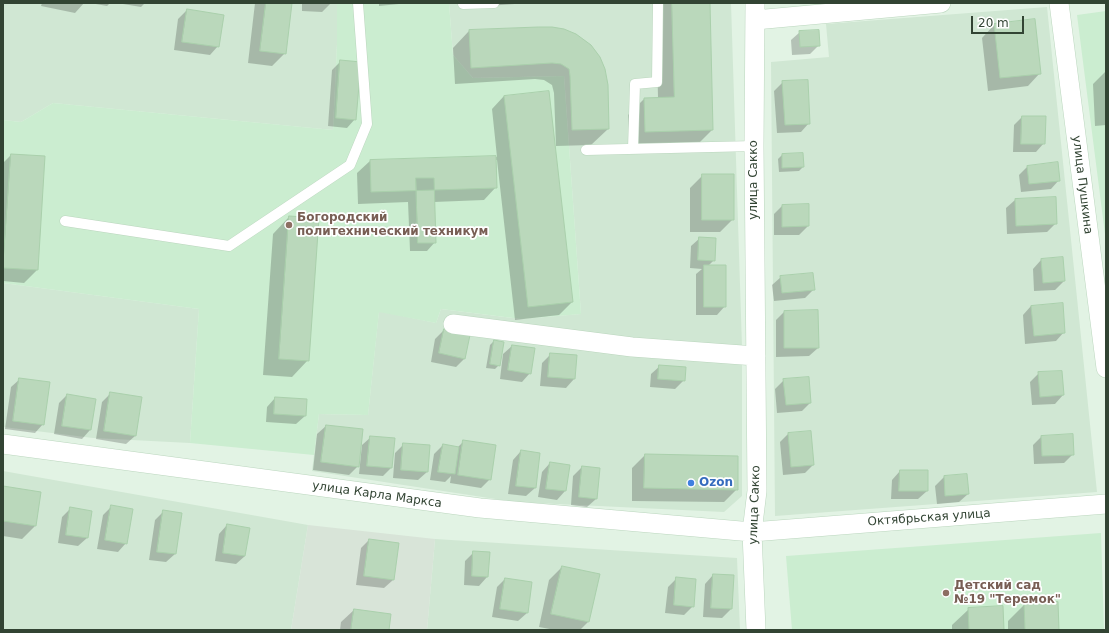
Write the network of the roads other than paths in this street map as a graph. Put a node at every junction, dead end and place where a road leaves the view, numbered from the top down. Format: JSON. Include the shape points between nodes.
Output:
{"nodes":[{"id":1,"x":358,"y":3,"type":"edge"},
{"id":2,"x":463,"y":3,"type":"edge"},
{"id":3,"x":494,"y":3,"type":"edge"},
{"id":4,"x":658,"y":3,"type":"edge"},
{"id":5,"x":940,"y":3,"type":"edge"},
{"id":6,"x":1059,"y":3,"type":"edge"},
{"id":7,"x":755,"y":12,"type":"edge"},
{"id":8,"x":754,"y":146,"type":"junction"},
{"id":9,"x":633,"y":149,"type":"junction"},
{"id":10,"x":586,"y":150,"type":"dead end"},
{"id":11,"x":65,"y":221,"type":"dead end"},
{"id":12,"x":452,"y":324,"type":"dead end"},
{"id":13,"x":756,"y":356,"type":"junction"},
{"id":14,"x":1106,"y":368,"type":"edge"},
{"id":15,"x":3,"y":444,"type":"edge"},
{"id":16,"x":1106,"y":504,"type":"edge"},
{"id":17,"x":752,"y":532,"type":"junction"},
{"id":18,"x":756,"y":630,"type":"edge"}],
"edges":[{"from":1,"to":11,"type":"lane","via":[[367,124],[350,165],[229,246]]},
{"from":2,"to":3,"type":"lane"},
{"from":4,"to":9,"type":"lane","via":[[657,82],[635,84]]},
{"from":5,"to":7,"type":"street"},
{"from":6,"to":14,"type":"street","name":"улица Пушкина"},
{"from":7,"to":8,"type":"street","name":"улица Сакко"},
{"from":8,"to":9,"type":"lane"},
{"from":8,"to":13,"type":"street","name":"улица Сакко"},
{"from":9,"to":10,"type":"lane"},
{"from":12,"to":13,"type":"street","via":[[632,347]]},
{"from":13,"to":17,"type":"street","name":"улица Сакко","via":[[757,491]]},
{"from":15,"to":17,"type":"street","name":"улица Карла Маркса","via":[[480,508]]},
{"from":16,"to":17,"type":"street","name":"Октябрьская улица"},
{"from":17,"to":18,"type":"street","name":"улица Сакко"}]}
